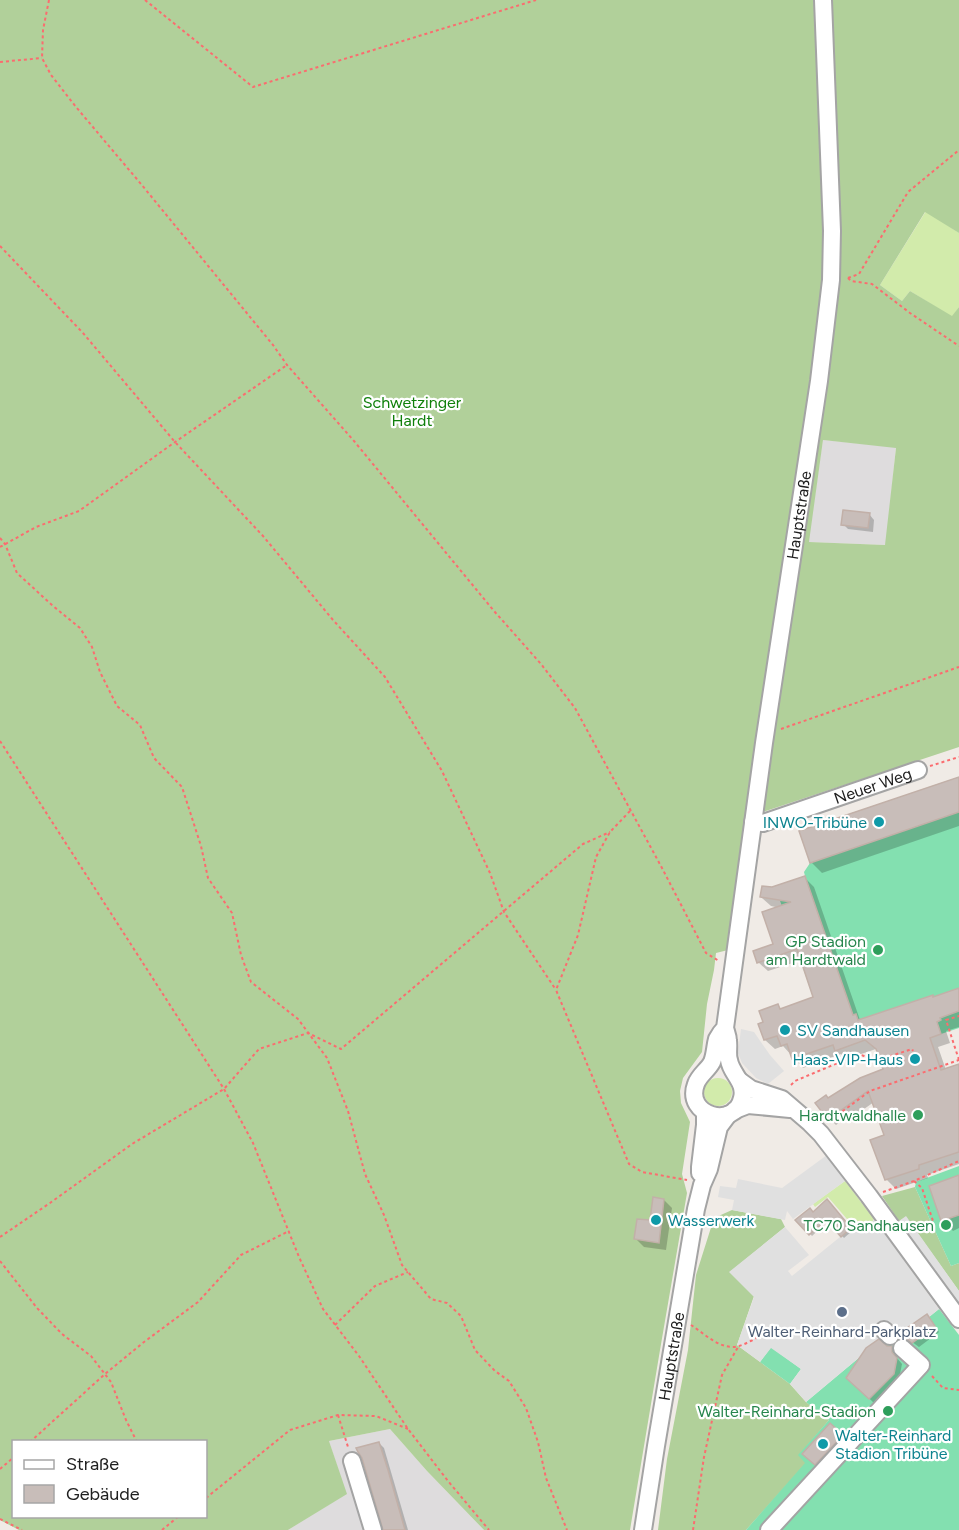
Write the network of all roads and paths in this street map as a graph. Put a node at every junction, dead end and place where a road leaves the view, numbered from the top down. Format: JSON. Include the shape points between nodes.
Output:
{"nodes":[{"id":1,"x":49,"y":0,"type":"edge"},
{"id":2,"x":145,"y":0,"type":"edge"},
{"id":3,"x":536,"y":0,"type":"edge"},
{"id":4,"x":823,"y":0,"type":"edge"},
{"id":5,"x":42,"y":58,"type":"junction"},
{"id":6,"x":0,"y":62,"type":"edge"},
{"id":7,"x":959,"y":150,"type":"edge"},
{"id":8,"x":0,"y":246,"type":"edge"},
{"id":9,"x":848,"y":278,"type":"junction"},
{"id":10,"x":843,"y":281,"type":"dead end"},
{"id":11,"x":959,"y":346,"type":"edge"},
{"id":12,"x":287,"y":365,"type":"junction"},
{"id":13,"x":175,"y":442,"type":"junction"},
{"id":14,"x":0,"y":538,"type":"edge"},
{"id":15,"x":5,"y":544,"type":"junction"},
{"id":16,"x":0,"y":547,"type":"edge"},
{"id":17,"x":959,"y":667,"type":"edge"},
{"id":18,"x":779,"y":730,"type":"dead end"},
{"id":19,"x":0,"y":741,"type":"edge"},
{"id":20,"x":959,"y":757,"type":"edge"},
{"id":21,"x":918,"y":770,"type":"joint"},
{"id":22,"x":630,"y":811,"type":"junction"},
{"id":23,"x":753,"y":822,"type":"junction"},
{"id":24,"x":610,"y":832,"type":"junction"},
{"id":25,"x":504,"y":912,"type":"junction"},
{"id":26,"x":733,"y":964,"type":"junction"},
{"id":27,"x":556,"y":990,"type":"junction"},
{"id":28,"x":959,"y":1016,"type":"edge"},
{"id":29,"x":725,"y":1028,"type":"junction"},
{"id":30,"x":308,"y":1033,"type":"junction"},
{"id":31,"x":913,"y":1052,"type":"dead end"},
{"id":32,"x":959,"y":1059,"type":"edge"},
{"id":33,"x":705,"y":1072,"type":"junction"},
{"id":34,"x":738,"y":1077,"type":"junction"},
{"id":35,"x":791,"y":1085,"type":"dead end"},
{"id":36,"x":224,"y":1089,"type":"junction"},
{"id":37,"x":794,"y":1109,"type":"junction"},
{"id":38,"x":732,"y":1112,"type":"junction"},
{"id":39,"x":705,"y":1113,"type":"junction"},
{"id":40,"x":821,"y":1134,"type":"junction"},
{"id":41,"x":959,"y":1161,"type":"edge"},
{"id":42,"x":914,"y":1181,"type":"junction"},
{"id":43,"x":702,"y":1185,"type":"junction"},
{"id":44,"x":869,"y":1197,"type":"junction"},
{"id":45,"x":933,"y":1221,"type":"dead end"},
{"id":46,"x":289,"y":1231,"type":"junction"},
{"id":47,"x":0,"y":1237,"type":"edge"},
{"id":48,"x":0,"y":1261,"type":"edge"},
{"id":49,"x":408,"y":1272,"type":"junction"},
{"id":50,"x":959,"y":1319,"type":"edge"},
{"id":51,"x":687,"y":1322,"type":"dead end"},
{"id":52,"x":335,"y":1325,"type":"junction"},
{"id":53,"x":761,"y":1336,"type":"dead end"},
{"id":54,"x":892,"y":1338,"type":"dead end"},
{"id":55,"x":738,"y":1347,"type":"junction"},
{"id":56,"x":921,"y":1365,"type":"junction"},
{"id":57,"x":105,"y":1374,"type":"junction"},
{"id":58,"x":959,"y":1390,"type":"edge"},
{"id":59,"x":338,"y":1415,"type":"junction"},
{"id":60,"x":408,"y":1429,"type":"junction"},
{"id":61,"x":32,"y":1440,"type":"edge"},
{"id":62,"x":135,"y":1440,"type":"edge"},
{"id":63,"x":12,"y":1459,"type":"edge"},
{"id":64,"x":352,"y":1461,"type":"joint"},
{"id":65,"x":0,"y":1469,"type":"edge"},
{"id":66,"x":207,"y":1497,"type":"edge"},
{"id":67,"x":177,"y":1518,"type":"edge"},
{"id":68,"x":0,"y":1519,"type":"edge"},
{"id":69,"x":22,"y":1530,"type":"edge"},
{"id":70,"x":162,"y":1530,"type":"edge"},
{"id":71,"x":373,"y":1530,"type":"edge"},
{"id":72,"x":489,"y":1530,"type":"edge"},
{"id":73,"x":567,"y":1530,"type":"edge"},
{"id":74,"x":644,"y":1530,"type":"edge"},
{"id":75,"x":693,"y":1530,"type":"edge"},
{"id":76,"x":769,"y":1530,"type":"edge"}],
"edges":[{"from":1,"to":5,"type":"path"},
{"from":2,"to":3,"type":"path","via":[[253,87]]},
{"from":4,"to":23,"type":"street","name":"Hauptstraße","via":[[831,280]]},
{"from":5,"to":6,"type":"path"},
{"from":5,"to":12,"type":"path","via":[[76,107]]},
{"from":7,"to":9,"type":"path","via":[[908,192],[859,274]]},
{"from":8,"to":13,"type":"path","via":[[83,333]]},
{"from":9,"to":10,"type":"path"},
{"from":9,"to":11,"type":"path","via":[[872,284]]},
{"from":12,"to":13,"type":"path"},
{"from":12,"to":22,"type":"path","via":[[555,681],[575,708]]},
{"from":13,"to":15,"type":"path","via":[[79,511]]},
{"from":13,"to":25,"type":"path","via":[[385,677],[442,771]]},
{"from":14,"to":15,"type":"path"},
{"from":15,"to":16,"type":"path"},
{"from":15,"to":30,"type":"path","via":[[17,573],[80,628],[117,706],[140,725],[154,758],[182,787],[208,878],[232,913],[251,982],[298,1019]]},
{"from":17,"to":18,"type":"path"},
{"from":19,"to":36,"type":"path"},
{"from":20,"to":21,"type":"path","name":"Neuer Weg"},
{"from":21,"to":23,"type":"street","name":"Neuer Weg","via":[[763,824]]},
{"from":22,"to":24,"type":"path"},
{"from":22,"to":26,"type":"path","via":[[706,953]]},
{"from":23,"to":26,"type":"street","name":"Hauptstraße"},
{"from":24,"to":25,"type":"path","via":[[583,844]]},
{"from":24,"to":27,"type":"path","via":[[596,857],[579,935]]},
{"from":25,"to":27,"type":"path"},
{"from":25,"to":30,"type":"path","via":[[341,1049]]},
{"from":26,"to":29,"type":"street","name":"Hauptstraße"},
{"from":27,"to":43,"type":"path","via":[[628,1164],[642,1172]]},
{"from":28,"to":32,"type":"path","via":[[946,1020]]},
{"from":29,"to":33,"type":"street","name":"Hauptstraße","via":[[717,1038],[713,1060]]},
{"from":29,"to":34,"type":"street","name":"Hauptstraße","via":[[729,1060]]},
{"from":30,"to":36,"type":"path","via":[[259,1049]]},
{"from":30,"to":49,"type":"path","via":[[327,1058],[348,1111],[365,1174]]},
{"from":31,"to":35,"type":"path","via":[[912,1049],[876,1061],[859,1054]]},
{"from":32,"to":40,"type":"path","via":[[870,1090],[826,1124]]},
{"from":33,"to":34,"type":"street","via":[[721,1068]]},
{"from":33,"to":39,"type":"street","name":"Hauptstraße","via":[[694,1092]]},
{"from":34,"to":37,"type":"street","via":[[751,1089],[782,1099]]},
{"from":34,"to":38,"type":"street","name":"Hauptstraße","via":[[743,1096]]},
{"from":36,"to":46,"type":"path","via":[[253,1143]]},
{"from":36,"to":47,"type":"path","via":[[132,1144]]},
{"from":37,"to":38,"type":"street","via":[[748,1105]]},
{"from":37,"to":40,"type":"street"},
{"from":38,"to":39,"type":"street","via":[[721,1117]]},
{"from":38,"to":43,"type":"street","name":"Hauptstraße","via":[[719,1127]]},
{"from":39,"to":43,"type":"street","name":"Hauptstraße"},
{"from":40,"to":44,"type":"street"},
{"from":41,"to":42,"type":"path"},
{"from":42,"to":44,"type":"path"},
{"from":42,"to":45,"type":"path","via":[[922,1188]]},
{"from":43,"to":74,"type":"street","name":"Hauptstraße"},
{"from":44,"to":50,"type":"street"},
{"from":46,"to":52,"type":"path","via":[[323,1309]]},
{"from":46,"to":57,"type":"path","via":[[241,1255],[198,1302]]},
{"from":48,"to":57,"type":"path","via":[[37,1308],[91,1356]]},
{"from":49,"to":52,"type":"path","via":[[375,1286]]},
{"from":49,"to":73,"type":"path","via":[[431,1299],[447,1303],[461,1316],[475,1350],[508,1381],[526,1408],[546,1479]]},
{"from":51,"to":55,"type":"path","via":[[724,1346]]},
{"from":52,"to":60,"type":"path"},
{"from":53,"to":55,"type":"path"},
{"from":54,"to":56,"type":"street"},
{"from":55,"to":75,"type":"path","via":[[722,1375]]},
{"from":56,"to":58,"type":"path","via":[[943,1388]]},
{"from":56,"to":76,"type":"street"},
{"from":57,"to":61,"type":"path"},
{"from":57,"to":62,"type":"path"},
{"from":59,"to":60,"type":"path","via":[[376,1416]]},
{"from":59,"to":64,"type":"path"},
{"from":59,"to":66,"type":"path","via":[[290,1430]]},
{"from":60,"to":72,"type":"path"},
{"from":63,"to":65,"type":"path"},
{"from":64,"to":71,"type":"street"},
{"from":67,"to":70,"type":"path"},
{"from":68,"to":69,"type":"path"}]}
